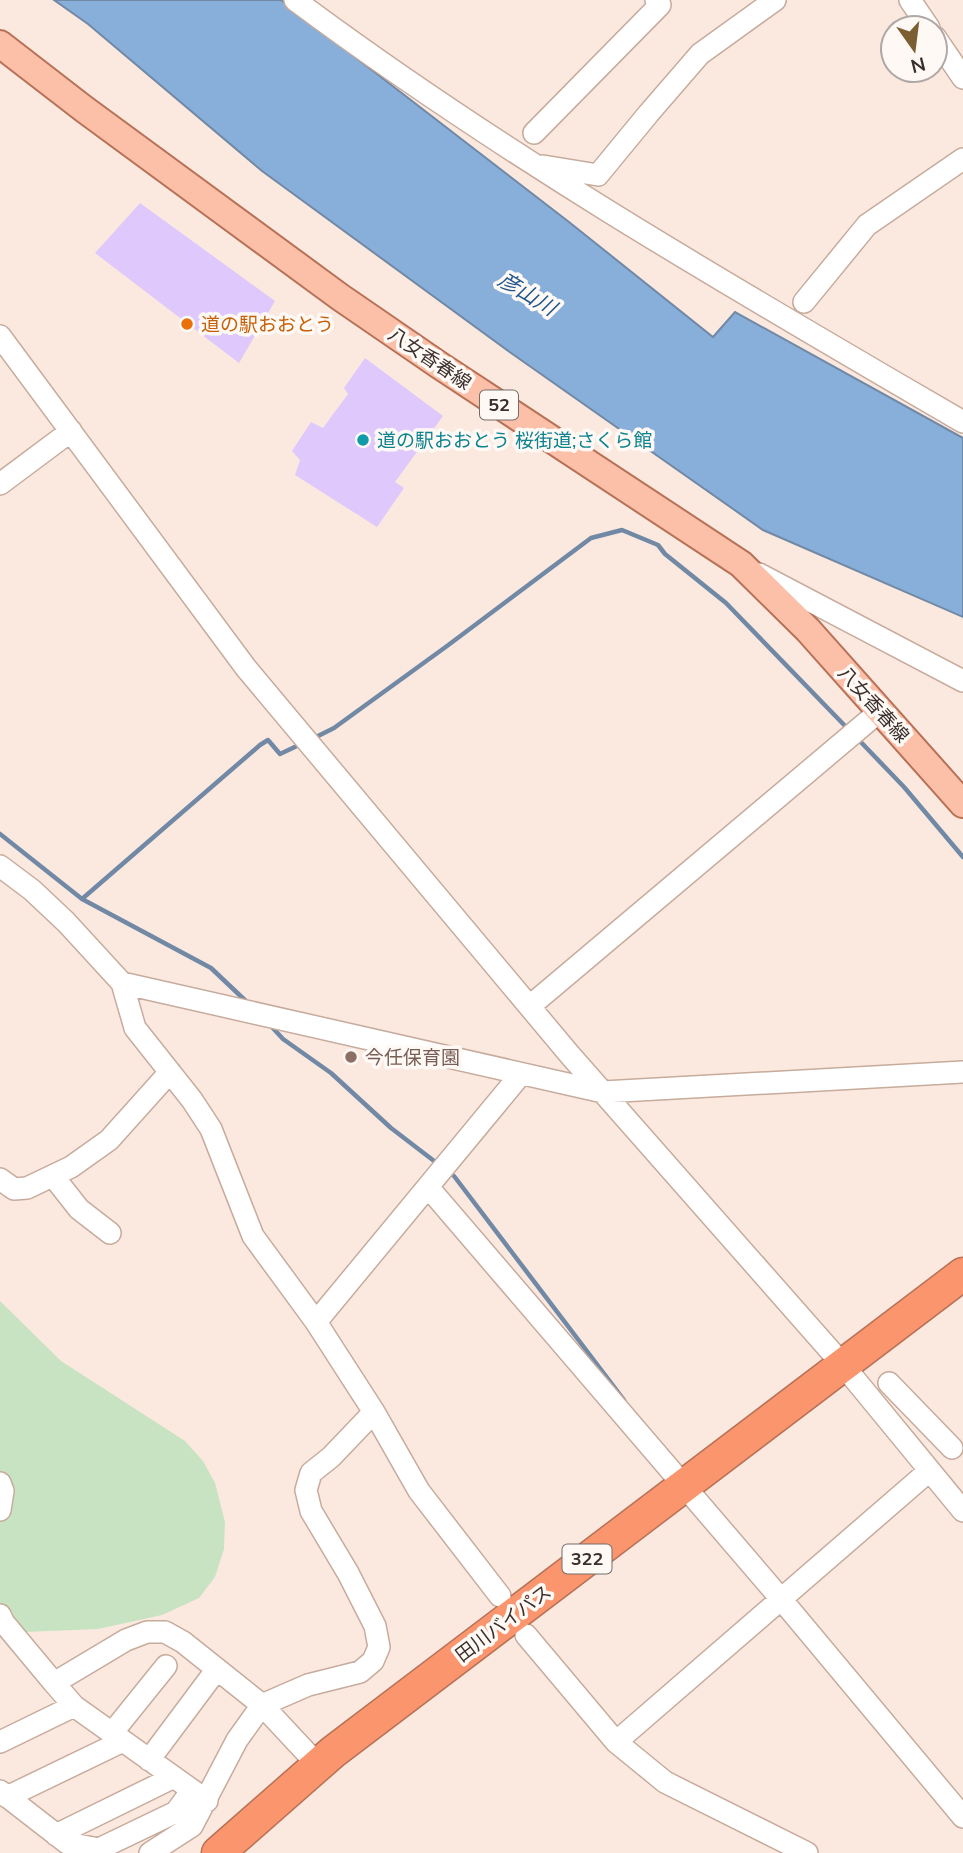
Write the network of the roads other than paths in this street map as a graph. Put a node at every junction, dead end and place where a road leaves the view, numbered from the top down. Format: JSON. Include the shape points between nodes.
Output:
{"nodes":[{"id":1,"x":295,"y":0,"type":"edge"},
{"id":2,"x":656,"y":0,"type":"edge"},
{"id":3,"x":775,"y":0,"type":"edge"},
{"id":4,"x":0,"y":44,"type":"edge"},
{"id":5,"x":949,"y":58,"type":"edge"},
{"id":6,"x":963,"y":78,"type":"edge"},
{"id":7,"x":534,"y":133,"type":"dead end"},
{"id":8,"x":963,"y":159,"type":"edge"},
{"id":9,"x":534,"y":165,"type":"junction"},
{"id":10,"x":804,"y":302,"type":"dead end"},
{"id":11,"x":0,"y":336,"type":"edge"},
{"id":12,"x":963,"y":422,"type":"edge"},
{"id":13,"x":71,"y":431,"type":"junction"},
{"id":14,"x":0,"y":484,"type":"edge"},
{"id":15,"x":741,"y":565,"type":"junction"},
{"id":16,"x":963,"y":681,"type":"edge"},
{"id":17,"x":880,"y":711,"type":"junction"},
{"id":18,"x":963,"y":804,"type":"edge"},
{"id":19,"x":0,"y":866,"type":"edge"},
{"id":20,"x":122,"y":983,"type":"junction"},
{"id":21,"x":530,"y":1006,"type":"junction"},
{"id":22,"x":170,"y":1072,"type":"junction"},
{"id":23,"x":955,"y":1072,"type":"edge"},
{"id":24,"x":521,"y":1073,"type":"junction"},
{"id":25,"x":603,"y":1092,"type":"junction"},
{"id":26,"x":963,"y":1092,"type":"edge"},
{"id":27,"x":53,"y":1175,"type":"junction"},
{"id":28,"x":0,"y":1179,"type":"edge"},
{"id":29,"x":428,"y":1187,"type":"junction"},
{"id":30,"x":110,"y":1233,"type":"dead end"},
{"id":31,"x":963,"y":1275,"type":"edge"},
{"id":32,"x":316,"y":1322,"type":"junction"},
{"id":33,"x":844,"y":1365,"type":"junction"},
{"id":34,"x":889,"y":1383,"type":"dead end"},
{"id":35,"x":374,"y":1412,"type":"junction"},
{"id":36,"x":958,"y":1454,"type":"edge"},
{"id":37,"x":927,"y":1468,"type":"junction"},
{"id":38,"x":0,"y":1483,"type":"edge"},
{"id":39,"x":683,"y":1487,"type":"junction"},
{"id":40,"x":0,"y":1510,"type":"edge"},
{"id":41,"x":963,"y":1511,"type":"edge"},
{"id":42,"x":500,"y":1596,"type":"dead end"},
{"id":43,"x":781,"y":1599,"type":"junction"},
{"id":44,"x":0,"y":1615,"type":"edge"},
{"id":45,"x":526,"y":1635,"type":"dead end"},
{"id":46,"x":166,"y":1666,"type":"dead end"},
{"id":47,"x":217,"y":1669,"type":"junction"},
{"id":48,"x":54,"y":1683,"type":"junction"},
{"id":49,"x":74,"y":1706,"type":"junction"},
{"id":50,"x":262,"y":1706,"type":"junction"},
{"id":51,"x":117,"y":1737,"type":"junction"},
{"id":52,"x":0,"y":1742,"type":"edge"},
{"id":53,"x":616,"y":1742,"type":"junction"},
{"id":54,"x":149,"y":1760,"type":"junction"},
{"id":55,"x":318,"y":1765,"type":"junction"},
{"id":56,"x":173,"y":1777,"type":"junction"},
{"id":57,"x":4,"y":1794,"type":"edge"},
{"id":58,"x":199,"y":1796,"type":"junction"},
{"id":59,"x":963,"y":1817,"type":"edge"},
{"id":60,"x":56,"y":1835,"type":"junction"},
{"id":61,"x":150,"y":1853,"type":"edge"},
{"id":62,"x":218,"y":1853,"type":"edge"},
{"id":63,"x":807,"y":1853,"type":"edge"}],
"edges":[{"from":1,"to":9,"type":"street","via":[[379,63]]},
{"from":2,"to":7,"type":"street","via":[[660,5]]},
{"from":3,"to":9,"type":"street","via":[[700,54],[598,175]]},
{"from":4,"to":15,"type":"main road","name":"八女香春線","number":"52","via":[[340,297]]},
{"from":5,"to":6,"type":"street"},
{"from":8,"to":10,"type":"street","via":[[867,225]]},
{"from":9,"to":12,"type":"street"},
{"from":11,"to":13,"type":"street"},
{"from":13,"to":14,"type":"street"},
{"from":13,"to":21,"type":"street","via":[[246,668]]},
{"from":15,"to":16,"type":"street"},
{"from":15,"to":17,"type":"main road","name":"八女香春線","number":"52","via":[[808,630]]},
{"from":17,"to":18,"type":"main road","name":"八女香春線","number":"52"},
{"from":17,"to":21,"type":"street"},
{"from":19,"to":20,"type":"street","via":[[66,922]]},
{"from":20,"to":22,"type":"street","via":[[135,1028]]},
{"from":20,"to":24,"type":"street"},
{"from":21,"to":25,"type":"street"},
{"from":22,"to":27,"type":"street","via":[[110,1140]]},
{"from":22,"to":32,"type":"street","via":[[211,1129],[253,1236]]},
{"from":23,"to":25,"type":"street"},
{"from":23,"to":26,"type":"street"},
{"from":24,"to":25,"type":"street"},
{"from":24,"to":29,"type":"street"},
{"from":25,"to":33,"type":"street"},
{"from":27,"to":28,"type":"street","via":[[14,1189]]},
{"from":27,"to":30,"type":"street","via":[[79,1209]]},
{"from":29,"to":32,"type":"street"},
{"from":29,"to":39,"type":"street"},
{"from":31,"to":33,"type":"highway","name":"田川バイパス","number":"322"},
{"from":32,"to":35,"type":"street"},
{"from":33,"to":37,"type":"street"},
{"from":33,"to":39,"type":"highway","name":"田川バイパス","number":"322"},
{"from":34,"to":36,"type":"street"},
{"from":35,"to":42,"type":"street","via":[[419,1491]]},
{"from":35,"to":50,"type":"street","via":[[310,1473],[306,1489],[311,1511],[359,1594],[379,1647],[373,1661],[360,1672],[308,1685]]},
{"from":36,"to":37,"type":"street"},
{"from":37,"to":41,"type":"street"},
{"from":37,"to":43,"type":"street"},
{"from":38,"to":40,"type":"street"},
{"from":39,"to":43,"type":"street"},
{"from":39,"to":55,"type":"highway","name":"田川バイパス","number":"322"},
{"from":43,"to":53,"type":"street"},
{"from":43,"to":59,"type":"street"},
{"from":44,"to":48,"type":"street"},
{"from":45,"to":53,"type":"street"},
{"from":46,"to":51,"type":"street"},
{"from":47,"to":48,"type":"street","via":[[165,1632],[147,1632]]},
{"from":47,"to":50,"type":"street"},
{"from":47,"to":54,"type":"street"},
{"from":48,"to":49,"type":"street"},
{"from":49,"to":51,"type":"street"},
{"from":49,"to":52,"type":"street"},
{"from":50,"to":55,"type":"street"},
{"from":50,"to":58,"type":"street"},
{"from":51,"to":54,"type":"street"},
{"from":51,"to":57,"type":"street"},
{"from":53,"to":63,"type":"street","via":[[665,1782]]},
{"from":54,"to":56,"type":"street"},
{"from":55,"to":62,"type":"highway","name":"田川バイパス","number":"322"},
{"from":56,"to":58,"type":"street"},
{"from":56,"to":60,"type":"street"},
{"from":57,"to":60,"type":"street"},
{"from":58,"to":60,"type":"street","via":[[99,1849],[67,1843]]},
{"from":58,"to":61,"type":"street","via":[[192,1826]]}]}
